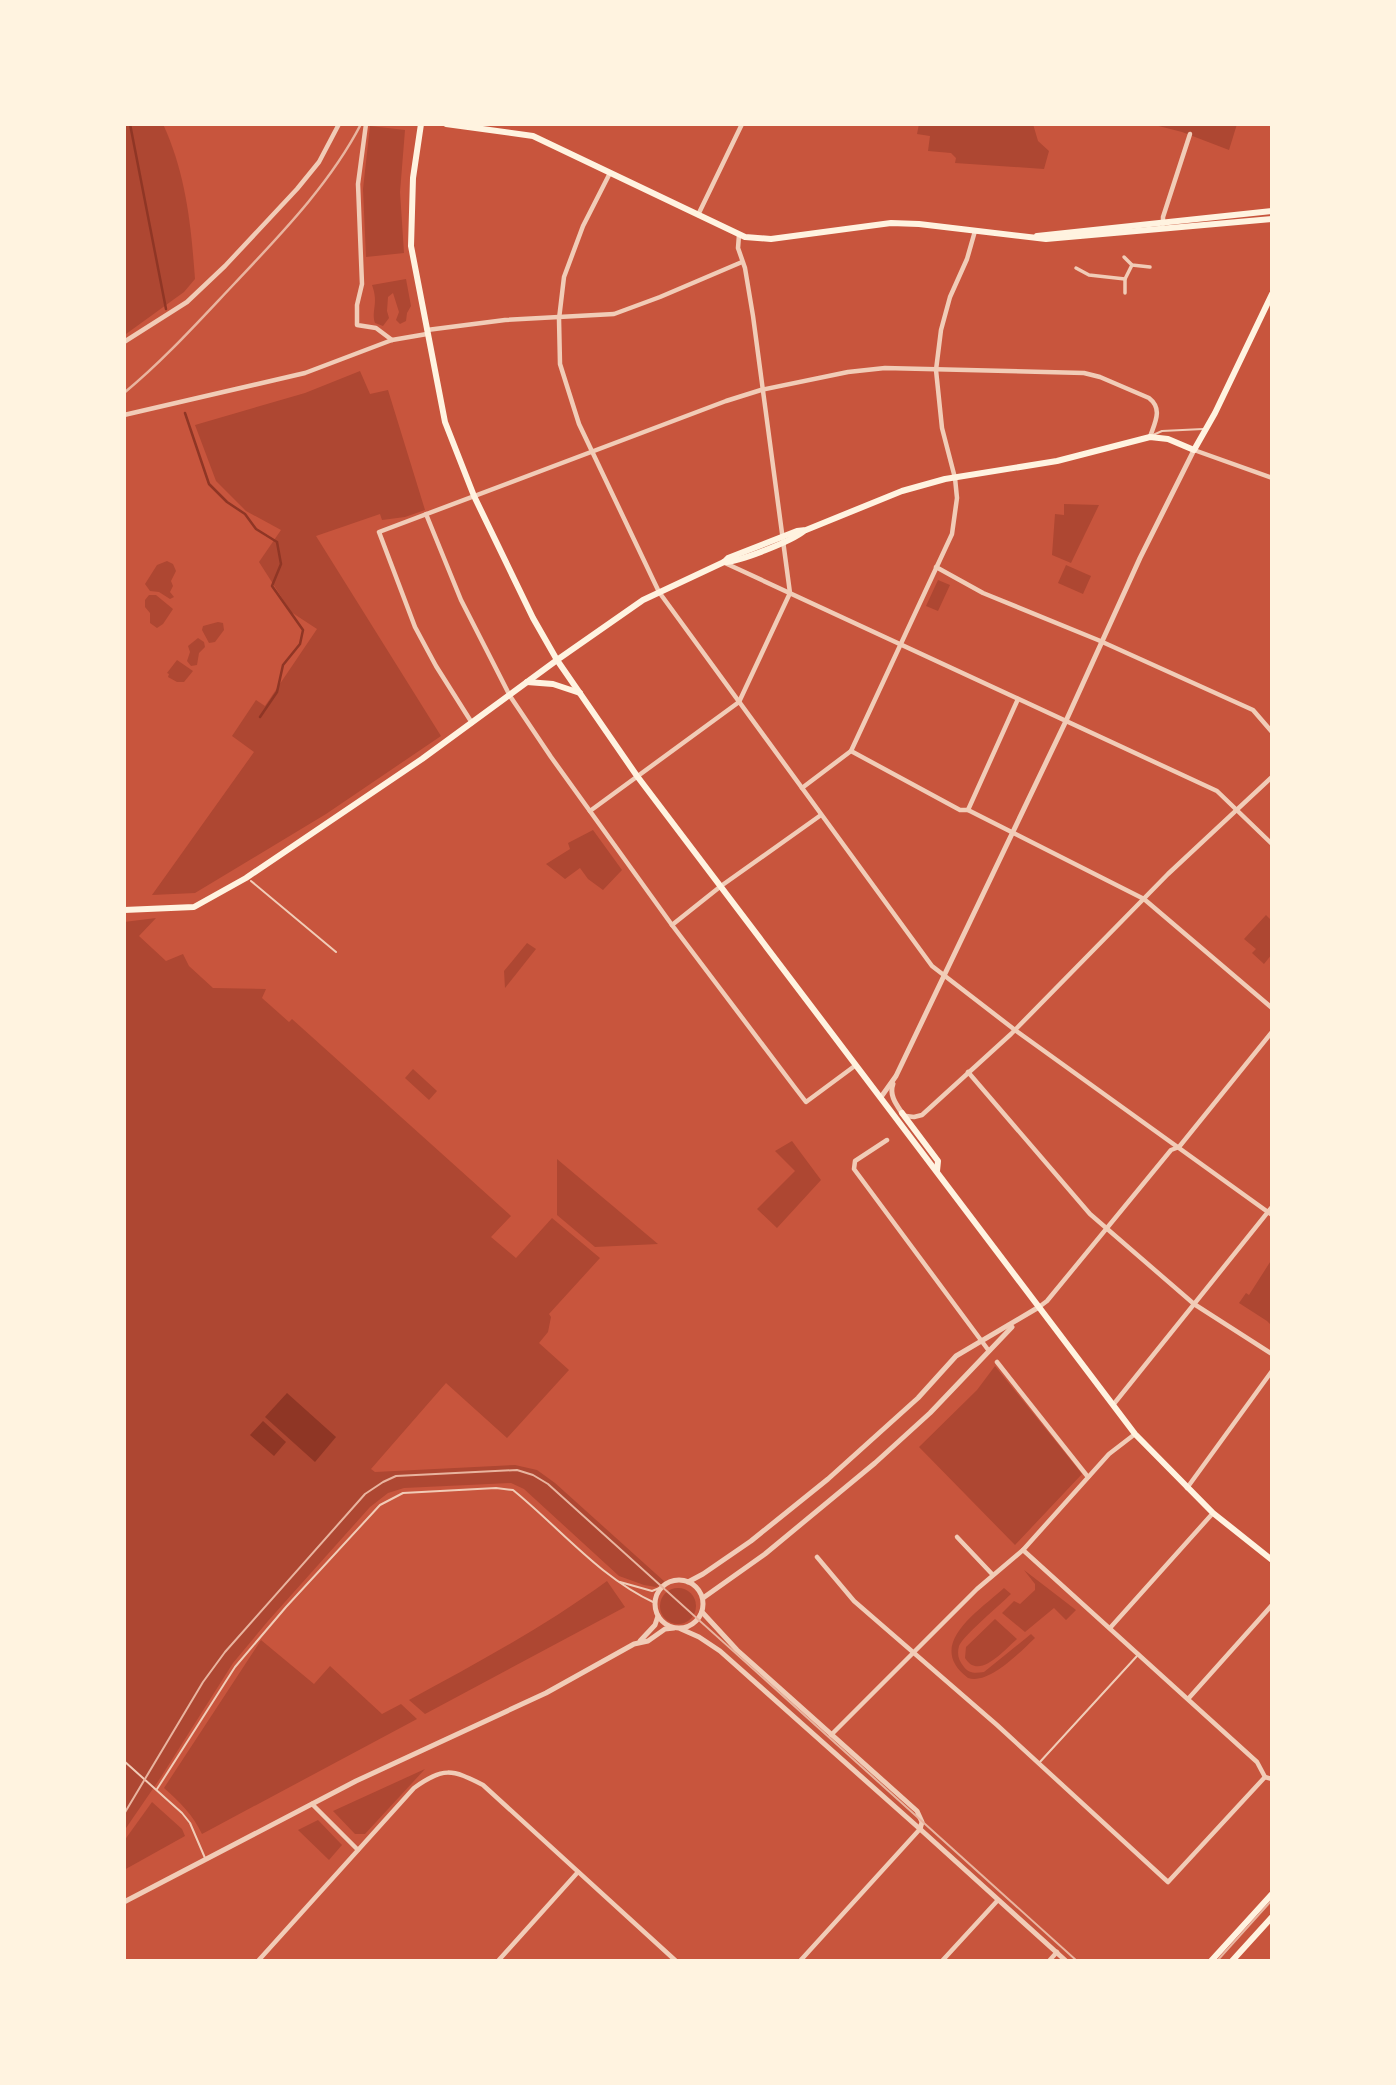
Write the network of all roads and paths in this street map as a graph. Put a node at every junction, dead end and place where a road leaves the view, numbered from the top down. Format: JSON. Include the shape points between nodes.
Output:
{"nodes":[{"id":1,"x":339,"y":124,"type":"edge"},
{"id":2,"x":366,"y":124,"type":"edge"},
{"id":3,"x":421,"y":124,"type":"edge"},
{"id":4,"x":446,"y":124,"type":"edge"},
{"id":5,"x":742,"y":124,"type":"edge"},
{"id":6,"x":1190,"y":134,"type":"dead end"},
{"id":7,"x":610,"y":173,"type":"junction"},
{"id":8,"x":1272,"y":211,"type":"edge"},
{"id":9,"x":697,"y":215,"type":"junction"},
{"id":10,"x":1272,"y":219,"type":"edge"},
{"id":11,"x":1163,"y":225,"type":"junction"},
{"id":12,"x":975,"y":231,"type":"junction"},
{"id":13,"x":739,"y":235,"type":"junction"},
{"id":14,"x":1124,"y":257,"type":"dead end"},
{"id":15,"x":742,"y":262,"type":"junction"},
{"id":16,"x":1132,"y":265,"type":"junction"},
{"id":17,"x":1150,"y":267,"type":"dead end"},
{"id":18,"x":1076,"y":268,"type":"dead end"},
{"id":19,"x":1125,"y":279,"type":"junction"},
{"id":20,"x":1125,"y":293,"type":"dead end"},
{"id":21,"x":1272,"y":294,"type":"edge"},
{"id":22,"x":559,"y":318,"type":"junction"},
{"id":23,"x":426,"y":332,"type":"junction"},
{"id":24,"x":392,"y":340,"type":"junction"},
{"id":25,"x":124,"y":342,"type":"edge"},
{"id":26,"x":936,"y":370,"type":"junction"},
{"id":27,"x":761,"y":390,"type":"junction"},
{"id":28,"x":124,"y":415,"type":"edge"},
{"id":29,"x":1207,"y":429,"type":"junction"},
{"id":30,"x":1150,"y":437,"type":"junction"},
{"id":31,"x":1194,"y":450,"type":"junction"},
{"id":32,"x":592,"y":453,"type":"junction"},
{"id":33,"x":955,"y":478,"type":"junction"},
{"id":34,"x":1272,"y":478,"type":"edge"},
{"id":35,"x":474,"y":496,"type":"junction"},
{"id":36,"x":426,"y":514,"type":"junction"},
{"id":37,"x":783,"y":539,"type":"junction"},
{"id":38,"x":724,"y":562,"type":"junction"},
{"id":39,"x":936,"y":567,"type":"junction"},
{"id":40,"x":659,"y":592,"type":"junction"},
{"id":41,"x":790,"y":593,"type":"junction"},
{"id":42,"x":1102,"y":642,"type":"junction"},
{"id":43,"x":900,"y":645,"type":"junction"},
{"id":44,"x":557,"y":660,"type":"junction"},
{"id":45,"x":527,"y":682,"type":"junction"},
{"id":46,"x":580,"y":693,"type":"junction"},
{"id":47,"x":510,"y":696,"type":"junction"},
{"id":48,"x":1017,"y":699,"type":"junction"},
{"id":49,"x":739,"y":702,"type":"junction"},
{"id":50,"x":1065,"y":723,"type":"junction"},
{"id":51,"x":472,"y":724,"type":"junction"},
{"id":52,"x":1272,"y":732,"type":"edge"},
{"id":53,"x":851,"y":751,"type":"junction"},
{"id":54,"x":637,"y":776,"type":"junction"},
{"id":55,"x":1272,"y":777,"type":"edge"},
{"id":56,"x":802,"y":788,"type":"junction"},
{"id":57,"x":968,"y":810,"type":"junction"},
{"id":58,"x":1236,"y":810,"type":"junction"},
{"id":59,"x":590,"y":811,"type":"junction"},
{"id":60,"x":821,"y":815,"type":"junction"},
{"id":61,"x":1012,"y":833,"type":"junction"},
{"id":62,"x":1272,"y":844,"type":"edge"},
{"id":63,"x":251,"y":881,"type":"dead end"},
{"id":64,"x":721,"y":886,"type":"junction"},
{"id":65,"x":1144,"y":899,"type":"junction"},
{"id":66,"x":124,"y":910,"type":"edge"},
{"id":67,"x":672,"y":925,"type":"junction"},
{"id":68,"x":337,"y":952,"type":"dead end"},
{"id":69,"x":943,"y":976,"type":"junction"},
{"id":70,"x":1272,"y":1008,"type":"edge"},
{"id":71,"x":1015,"y":1030,"type":"junction"},
{"id":72,"x":1272,"y":1032,"type":"edge"},
{"id":73,"x":1266,"y":1040,"type":"junction"},
{"id":74,"x":1272,"y":1044,"type":"edge"},
{"id":75,"x":857,"y":1065,"type":"junction"},
{"id":76,"x":968,"y":1072,"type":"junction"},
{"id":77,"x":893,"y":1081,"type":"junction"},
{"id":78,"x":881,"y":1097,"type":"junction"},
{"id":79,"x":901,"y":1113,"type":"junction"},
{"id":80,"x":887,"y":1140,"type":"dead end"},
{"id":81,"x":1179,"y":1147,"type":"junction"},
{"id":82,"x":937,"y":1171,"type":"junction"},
{"id":83,"x":1270,"y":1211,"type":"edge"},
{"id":84,"x":1108,"y":1230,"type":"junction"},
{"id":85,"x":1194,"y":1304,"type":"junction"},
{"id":86,"x":1039,"y":1307,"type":"junction"},
{"id":87,"x":1017,"y":1322,"type":"junction"},
{"id":88,"x":981,"y":1341,"type":"junction"},
{"id":89,"x":989,"y":1351,"type":"junction"},
{"id":90,"x":1272,"y":1354,"type":"edge"},
{"id":91,"x":997,"y":1362,"type":"dead end"},
{"id":92,"x":1272,"y":1371,"type":"edge"},
{"id":93,"x":1112,"y":1406,"type":"junction"},
{"id":94,"x":1135,"y":1434,"type":"junction"},
{"id":95,"x":1088,"y":1477,"type":"junction"},
{"id":96,"x":1187,"y":1488,"type":"junction"},
{"id":97,"x":1213,"y":1513,"type":"junction"},
{"id":98,"x":957,"y":1536,"type":"dead end"},
{"id":99,"x":1023,"y":1550,"type":"junction"},
{"id":100,"x":817,"y":1557,"type":"dead end"},
{"id":101,"x":1272,"y":1560,"type":"edge"},
{"id":102,"x":992,"y":1574,"type":"junction"},
{"id":103,"x":619,"y":1582,"type":"junction"},
{"id":104,"x":688,"y":1582,"type":"junction"},
{"id":105,"x":662,"y":1587,"type":"junction"},
{"id":106,"x":703,"y":1598,"type":"junction"},
{"id":107,"x":655,"y":1603,"type":"junction"},
{"id":108,"x":1272,"y":1605,"type":"edge"},
{"id":109,"x":702,"y":1612,"type":"junction"},
{"id":110,"x":658,"y":1616,"type":"junction"},
{"id":111,"x":677,"y":1628,"type":"junction"},
{"id":112,"x":1110,"y":1628,"type":"junction"},
{"id":113,"x":640,"y":1641,"type":"junction"},
{"id":114,"x":912,"y":1652,"type":"junction"},
{"id":115,"x":1139,"y":1655,"type":"junction"},
{"id":116,"x":1188,"y":1699,"type":"junction"},
{"id":117,"x":831,"y":1735,"type":"junction"},
{"id":118,"x":124,"y":1761,"type":"edge"},
{"id":119,"x":1038,"y":1763,"type":"junction"},
{"id":120,"x":1265,"y":1777,"type":"junction"},
{"id":121,"x":1272,"y":1779,"type":"edge"},
{"id":122,"x":157,"y":1789,"type":"junction"},
{"id":123,"x":312,"y":1804,"type":"junction"},
{"id":124,"x":920,"y":1829,"type":"junction"},
{"id":125,"x":358,"y":1850,"type":"junction"},
{"id":126,"x":206,"y":1859,"type":"junction"},
{"id":127,"x":578,"y":1872,"type":"junction"},
{"id":128,"x":1272,"y":1894,"type":"edge"},
{"id":129,"x":998,"y":1900,"type":"junction"},
{"id":130,"x":124,"y":1902,"type":"edge"},
{"id":131,"x":1272,"y":1917,"type":"edge"},
{"id":132,"x":1057,"y":1952,"type":"junction"},
{"id":133,"x":258,"y":1961,"type":"edge"},
{"id":134,"x":498,"y":1961,"type":"edge"},
{"id":135,"x":676,"y":1961,"type":"edge"},
{"id":136,"x":800,"y":1961,"type":"edge"},
{"id":137,"x":942,"y":1961,"type":"edge"},
{"id":138,"x":1049,"y":1961,"type":"edge"},
{"id":139,"x":1066,"y":1961,"type":"edge"},
{"id":140,"x":1211,"y":1961,"type":"edge"},
{"id":141,"x":1232,"y":1961,"type":"edge"}],
"edges":[{"from":1,"to":25,"type":"street","via":[[297,189],[225,266],[187,302]]},
{"from":2,"to":24,"type":"street","via":[[358,184],[362,284],[357,325],[376,328]]},
{"from":3,"to":23,"type":"main road","via":[[413,178],[411,246]]},
{"from":4,"to":7,"type":"main road","via":[[533,136]]},
{"from":5,"to":9,"type":"street"},
{"from":6,"to":11,"type":"street"},
{"from":7,"to":9,"type":"main road"},
{"from":7,"to":22,"type":"street","via":[[570,256]]},
{"from":8,"to":11,"type":"main road"},
{"from":9,"to":13,"type":"main road"},
{"from":10,"to":11,"type":"main road"},
{"from":11,"to":12,"type":"main road","via":[[1032,237]]},
{"from":12,"to":13,"type":"main road","via":[[891,223],[771,239]]},
{"from":12,"to":26,"type":"street","via":[[950,297]]},
{"from":13,"to":15,"type":"street"},
{"from":14,"to":16,"type":"street"},
{"from":15,"to":22,"type":"street","via":[[614,314]]},
{"from":15,"to":27,"type":"street"},
{"from":16,"to":17,"type":"street"},
{"from":16,"to":19,"type":"street"},
{"from":18,"to":19,"type":"street","via":[[1088,275]]},
{"from":19,"to":20,"type":"street"},
{"from":21,"to":29,"type":"main road"},
{"from":22,"to":23,"type":"street","via":[[505,320]]},
{"from":22,"to":32,"type":"street","via":[[560,365]]},
{"from":23,"to":24,"type":"street"},
{"from":23,"to":35,"type":"main road","via":[[444,422]]},
{"from":24,"to":28,"type":"street","via":[[305,373]]},
{"from":26,"to":27,"type":"street","via":[[848,372]]},
{"from":26,"to":30,"type":"street","via":[[1100,377],[1156,403]]},
{"from":26,"to":33,"type":"street","via":[[942,428]]},
{"from":27,"to":32,"type":"street"},
{"from":27,"to":37,"type":"street"},
{"from":29,"to":30,"type":"lane","via":[[1162,430]]},
{"from":29,"to":31,"type":"main road"},
{"from":30,"to":31,"type":"main road"},
{"from":30,"to":33,"type":"main road"},
{"from":31,"to":34,"type":"street"},
{"from":31,"to":42,"type":"street"},
{"from":32,"to":35,"type":"street"},
{"from":32,"to":40,"type":"street"},
{"from":33,"to":37,"type":"main road","via":[[902,491]]},
{"from":33,"to":39,"type":"street","via":[[955,519]]},
{"from":35,"to":36,"type":"street"},
{"from":35,"to":44,"type":"main road"},
{"from":36,"to":47,"type":"street","via":[[461,600]]},
{"from":36,"to":51,"type":"street","via":[[379,532],[415,627]]},
{"from":37,"to":38,"type":"main road"},
{"from":37,"to":41,"type":"street"},
{"from":38,"to":40,"type":"main road"},
{"from":38,"to":41,"type":"street"},
{"from":39,"to":42,"type":"street","via":[[983,593]]},
{"from":39,"to":43,"type":"street"},
{"from":40,"to":44,"type":"main road"},
{"from":40,"to":49,"type":"street"},
{"from":41,"to":43,"type":"street"},
{"from":41,"to":49,"type":"street"},
{"from":42,"to":50,"type":"street"},
{"from":42,"to":52,"type":"street","via":[[1253,710]]},
{"from":43,"to":48,"type":"street"},
{"from":43,"to":53,"type":"street"},
{"from":44,"to":45,"type":"main road"},
{"from":44,"to":46,"type":"main road"},
{"from":45,"to":46,"type":"main road"},
{"from":45,"to":47,"type":"main road"},
{"from":46,"to":54,"type":"main road"},
{"from":47,"to":51,"type":"main road"},
{"from":47,"to":59,"type":"street"},
{"from":48,"to":50,"type":"street"},
{"from":48,"to":57,"type":"street"},
{"from":49,"to":54,"type":"street"},
{"from":49,"to":56,"type":"street"},
{"from":50,"to":58,"type":"street","via":[[1217,791]]},
{"from":50,"to":61,"type":"street"},
{"from":51,"to":66,"type":"main road","via":[[302,841],[205,901],[194,906]]},
{"from":53,"to":56,"type":"street"},
{"from":53,"to":57,"type":"street","via":[[960,810]]},
{"from":54,"to":59,"type":"street"},
{"from":54,"to":64,"type":"main road"},
{"from":55,"to":58,"type":"street"},
{"from":56,"to":60,"type":"street"},
{"from":57,"to":61,"type":"street"},
{"from":58,"to":62,"type":"street"},
{"from":58,"to":65,"type":"street"},
{"from":59,"to":67,"type":"street"},
{"from":60,"to":64,"type":"street"},
{"from":60,"to":69,"type":"street"},
{"from":61,"to":65,"type":"street"},
{"from":61,"to":69,"type":"street"},
{"from":63,"to":68,"type":"lane"},
{"from":64,"to":67,"type":"street"},
{"from":64,"to":75,"type":"main road"},
{"from":65,"to":70,"type":"street"},
{"from":65,"to":71,"type":"street"},
{"from":67,"to":75,"type":"street","via":[[806,1102]]},
{"from":69,"to":71,"type":"street"},
{"from":69,"to":77,"type":"street"},
{"from":71,"to":76,"type":"street"},
{"from":71,"to":81,"type":"street"},
{"from":72,"to":73,"type":"street"},
{"from":73,"to":74,"type":"street"},
{"from":73,"to":81,"type":"street"},
{"from":75,"to":78,"type":"main road"},
{"from":76,"to":79,"type":"street","via":[[922,1115]]},
{"from":76,"to":84,"type":"street"},
{"from":77,"to":78,"type":"street"},
{"from":77,"to":79,"type":"street","via":[[894,1101]]},
{"from":78,"to":82,"type":"main road"},
{"from":79,"to":82,"type":"main road","via":[[938,1161]]},
{"from":80,"to":88,"type":"street","via":[[853,1162],[854,1169]]},
{"from":81,"to":83,"type":"street"},
{"from":81,"to":84,"type":"street","via":[[1171,1150]]},
{"from":82,"to":86,"type":"main road"},
{"from":83,"to":85,"type":"street"},
{"from":84,"to":85,"type":"street"},
{"from":84,"to":86,"type":"street"},
{"from":85,"to":90,"type":"street"},
{"from":85,"to":93,"type":"street"},
{"from":86,"to":87,"type":"street"},
{"from":86,"to":93,"type":"main road"},
{"from":87,"to":88,"type":"street"},
{"from":87,"to":89,"type":"street"},
{"from":88,"to":89,"type":"street"},
{"from":88,"to":104,"type":"street","via":[[957,1356],[828,1479],[751,1541]]},
{"from":89,"to":106,"type":"street","via":[[875,1463],[765,1554]]},
{"from":91,"to":95,"type":"street"},
{"from":92,"to":96,"type":"street"},
{"from":93,"to":94,"type":"main road"},
{"from":94,"to":95,"type":"street"},
{"from":94,"to":96,"type":"main road"},
{"from":95,"to":99,"type":"street"},
{"from":96,"to":97,"type":"main road"},
{"from":97,"to":101,"type":"main road"},
{"from":97,"to":112,"type":"street"},
{"from":98,"to":102,"type":"street"},
{"from":99,"to":102,"type":"street"},
{"from":99,"to":112,"type":"street"},
{"from":100,"to":114,"type":"street","via":[[854,1601]]},
{"from":102,"to":114,"type":"street"},
{"from":103,"to":105,"type":"lane","via":[[652,1591]]},
{"from":103,"to":107,"type":"lane"},
{"from":103,"to":122,"type":"lane","via":[[513,1490],[403,1493],[380,1505],[267,1628],[235,1667]]},
{"from":104,"to":105,"type":"street","via":[[671,1581]]},
{"from":104,"to":106,"type":"street"},
{"from":105,"to":107,"type":"street"},
{"from":106,"to":109,"type":"street"},
{"from":107,"to":110,"type":"street"},
{"from":108,"to":116,"type":"street"},
{"from":109,"to":111,"type":"street","via":[[694,1623]]},
{"from":109,"to":117,"type":"street"},
{"from":110,"to":111,"type":"street"},
{"from":110,"to":113,"type":"street"},
{"from":111,"to":113,"type":"street"},
{"from":111,"to":124,"type":"street","via":[[720,1651]]},
{"from":112,"to":115,"type":"street"},
{"from":113,"to":123,"type":"street","via":[[546,1693]]},
{"from":114,"to":117,"type":"street"},
{"from":114,"to":119,"type":"street"},
{"from":115,"to":116,"type":"street"},
{"from":115,"to":119,"type":"lane"},
{"from":116,"to":120,"type":"street","via":[[1256,1762]]},
{"from":117,"to":124,"type":"street","via":[[917,1811]]},
{"from":118,"to":122,"type":"lane"},
{"from":119,"to":120,"type":"street","via":[[1168,1882]]},
{"from":120,"to":121,"type":"street"},
{"from":122,"to":126,"type":"lane","via":[[190,1823]]},
{"from":123,"to":125,"type":"street"},
{"from":123,"to":126,"type":"street"},
{"from":124,"to":129,"type":"street"},
{"from":124,"to":136,"type":"street"},
{"from":125,"to":127,"type":"street","via":[[414,1788],[432,1775],[457,1772],[483,1785]]},
{"from":125,"to":133,"type":"street"},
{"from":126,"to":130,"type":"street"},
{"from":127,"to":134,"type":"street"},
{"from":127,"to":135,"type":"street"},
{"from":128,"to":140,"type":"main road"},
{"from":129,"to":132,"type":"street"},
{"from":129,"to":137,"type":"street"},
{"from":131,"to":141,"type":"main road"},
{"from":132,"to":138,"type":"street"},
{"from":132,"to":139,"type":"street"}]}
